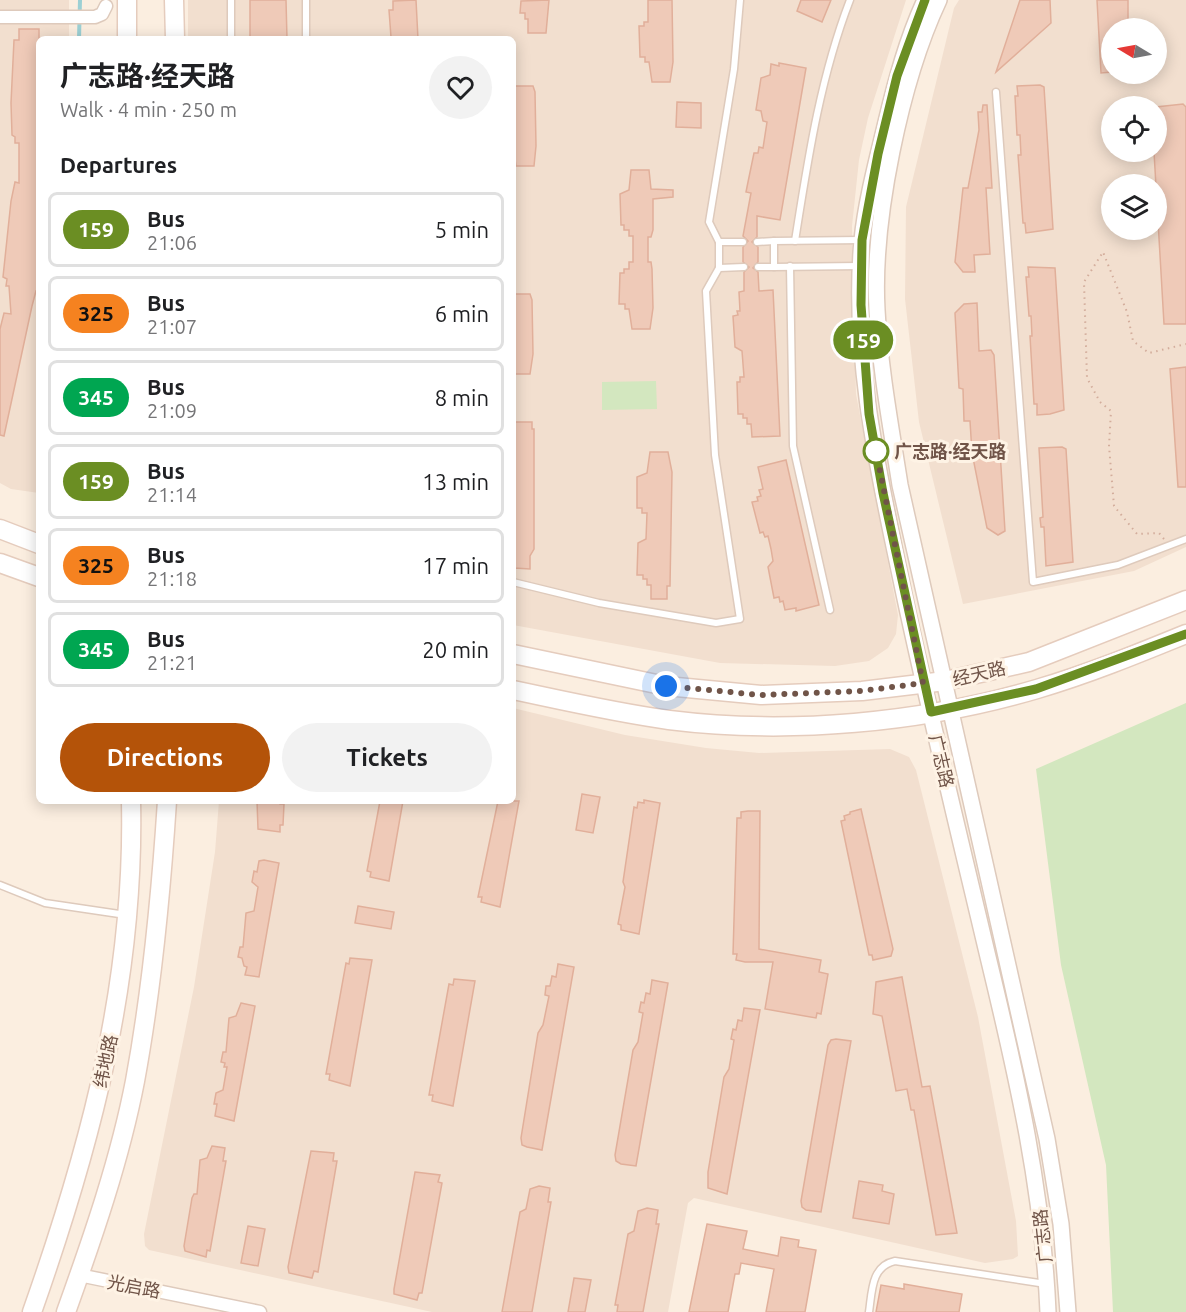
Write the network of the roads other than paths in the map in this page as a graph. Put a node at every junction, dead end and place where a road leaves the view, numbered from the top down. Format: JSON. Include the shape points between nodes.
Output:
{"nodes":[{"id":1,"x":174,"y":0,"type":"edge"},
{"id":2,"x":231,"y":0,"type":"edge"},
{"id":3,"x":306,"y":0,"type":"edge"},
{"id":4,"x":740,"y":0,"type":"edge"},
{"id":5,"x":850,"y":0,"type":"edge"},
{"id":6,"x":925,"y":0,"type":"edge"},
{"id":7,"x":939,"y":0,"type":"edge"},
{"id":8,"x":105,"y":3,"type":"edge"},
{"id":9,"x":127,"y":3,"type":"edge"},
{"id":10,"x":0,"y":17,"type":"edge"},
{"id":11,"x":127,"y":36,"type":"edge"},
{"id":12,"x":175,"y":36,"type":"edge"},
{"id":13,"x":231,"y":36,"type":"edge"},
{"id":14,"x":306,"y":36,"type":"edge"},
{"id":15,"x":996,"y":92,"type":"dead end"},
{"id":16,"x":862,"y":240,"type":"junction"},
{"id":17,"x":774,"y":241,"type":"junction"},
{"id":18,"x":795,"y":241,"type":"junction"},
{"id":19,"x":719,"y":242,"type":"junction"},
{"id":20,"x":743,"y":242,"type":"dead end"},
{"id":21,"x":758,"y":242,"type":"dead end"},
{"id":22,"x":862,"y":266,"type":"junction"},
{"id":23,"x":744,"y":267,"type":"dead end"},
{"id":24,"x":758,"y":267,"type":"dead end"},
{"id":25,"x":774,"y":267,"type":"junction"},
{"id":26,"x":790,"y":267,"type":"junction"},
{"id":27,"x":719,"y":268,"type":"junction"},
{"id":28,"x":0,"y":529,"type":"edge"},
{"id":29,"x":1186,"y":539,"type":"edge"},
{"id":30,"x":36,"y":543,"type":"edge"},
{"id":31,"x":0,"y":563,"type":"edge"},
{"id":32,"x":36,"y":576,"type":"edge"},
{"id":33,"x":516,"y":583,"type":"edge"},
{"id":34,"x":1186,"y":600,"type":"edge"},
{"id":35,"x":830,"y":610,"type":"dead end"},
{"id":36,"x":1186,"y":634,"type":"edge"},
{"id":37,"x":516,"y":655,"type":"edge"},
{"id":38,"x":945,"y":681,"type":"junction"},
{"id":39,"x":923,"y":683,"type":"junction"},
{"id":40,"x":516,"y":691,"type":"edge"},
{"id":41,"x":951,"y":709,"type":"junction"},
{"id":42,"x":931,"y":712,"type":"junction"},
{"id":43,"x":131,"y":804,"type":"edge"},
{"id":44,"x":167,"y":804,"type":"edge"},
{"id":45,"x":0,"y":885,"type":"edge"},
{"id":46,"x":126,"y":915,"type":"junction"},
{"id":47,"x":79,"y":1275,"type":"junction"},
{"id":48,"x":1047,"y":1284,"type":"junction"},
{"id":49,"x":32,"y":1312,"type":"edge"},
{"id":50,"x":66,"y":1312,"type":"edge"},
{"id":51,"x":260,"y":1312,"type":"edge"},
{"id":52,"x":869,"y":1312,"type":"edge"},
{"id":53,"x":1048,"y":1312,"type":"edge"},
{"id":54,"x":1068,"y":1312,"type":"edge"}],
"edges":[{"from":1,"to":12,"type":"main road"},
{"from":2,"to":13,"type":"lane"},
{"from":3,"to":14,"type":"lane"},
{"from":4,"to":19,"type":"lane","via":[[734,69],[709,222]]},
{"from":5,"to":18,"type":"lane","via":[[832,45]]},
{"from":6,"to":16,"type":"street","name":"广志路","via":[[897,76]]},
{"from":7,"to":38,"type":"street","name":"广志路","via":[[908,89],[891,159],[880,237],[877,308],[885,394],[900,485]]},
{"from":8,"to":9,"type":"street"},
{"from":8,"to":10,"type":"street","via":[[102,14],[95,17]]},
{"from":9,"to":11,"type":"main road"},
{"from":15,"to":29,"type":"lane","via":[[1033,582],[1118,566]]},
{"from":16,"to":18,"type":"lane"},
{"from":16,"to":22,"type":"street","name":"广志路"},
{"from":17,"to":18,"type":"lane"},
{"from":17,"to":21,"type":"lane"},
{"from":17,"to":25,"type":"lane"},
{"from":19,"to":20,"type":"lane"},
{"from":19,"to":27,"type":"lane"},
{"from":22,"to":26,"type":"lane"},
{"from":22,"to":39,"type":"street","name":"广志路","via":[[866,394]]},
{"from":23,"to":27,"type":"lane"},
{"from":24,"to":25,"type":"lane"},
{"from":25,"to":26,"type":"lane"},
{"from":26,"to":35,"type":"lane","via":[[793,446]]},
{"from":27,"to":33,"type":"lane","via":[[706,291],[714,443],[740,619],[716,623],[598,603]]},
{"from":28,"to":30,"type":"main road"},
{"from":31,"to":32,"type":"main road"},
{"from":34,"to":38,"type":"main road","name":"经天路","via":[[1029,662]]},
{"from":36,"to":41,"type":"main road","name":"经天路","via":[[1036,689]]},
{"from":37,"to":39,"type":"main road","name":"经天路","via":[[666,686],[761,695],[862,691]]},
{"from":38,"to":39,"type":"main road","name":"经天路"},
{"from":38,"to":41,"type":"street","name":"广志路"},
{"from":39,"to":42,"type":"street","name":"广志路"},
{"from":40,"to":42,"type":"main road","name":"经天路","via":[[670,720],[760,725],[863,723]]},
{"from":41,"to":42,"type":"main road","name":"经天路"},
{"from":41,"to":54,"type":"street","name":"广志路","via":[[1047,1140],[1061,1224]]},
{"from":42,"to":48,"type":"street","name":"广志路","via":[[1034,1165]]},
{"from":43,"to":46,"type":"main road","name":"纬地路"},
{"from":44,"to":47,"type":"main road","name":"纬地路","via":[[153,960],[134,1082],[100,1214]]},
{"from":45,"to":46,"type":"lane","via":[[45,903]]},
{"from":46,"to":49,"type":"main road","name":"纬地路","via":[[114,1016],[87,1142]]},
{"from":47,"to":50,"type":"main road","name":"纬地路"},
{"from":47,"to":51,"type":"street","name":"光启路"},
{"from":48,"to":52,"type":"lane","via":[[895,1261],[885,1264],[877,1273]]},
{"from":48,"to":53,"type":"street","name":"广志路"}]}
